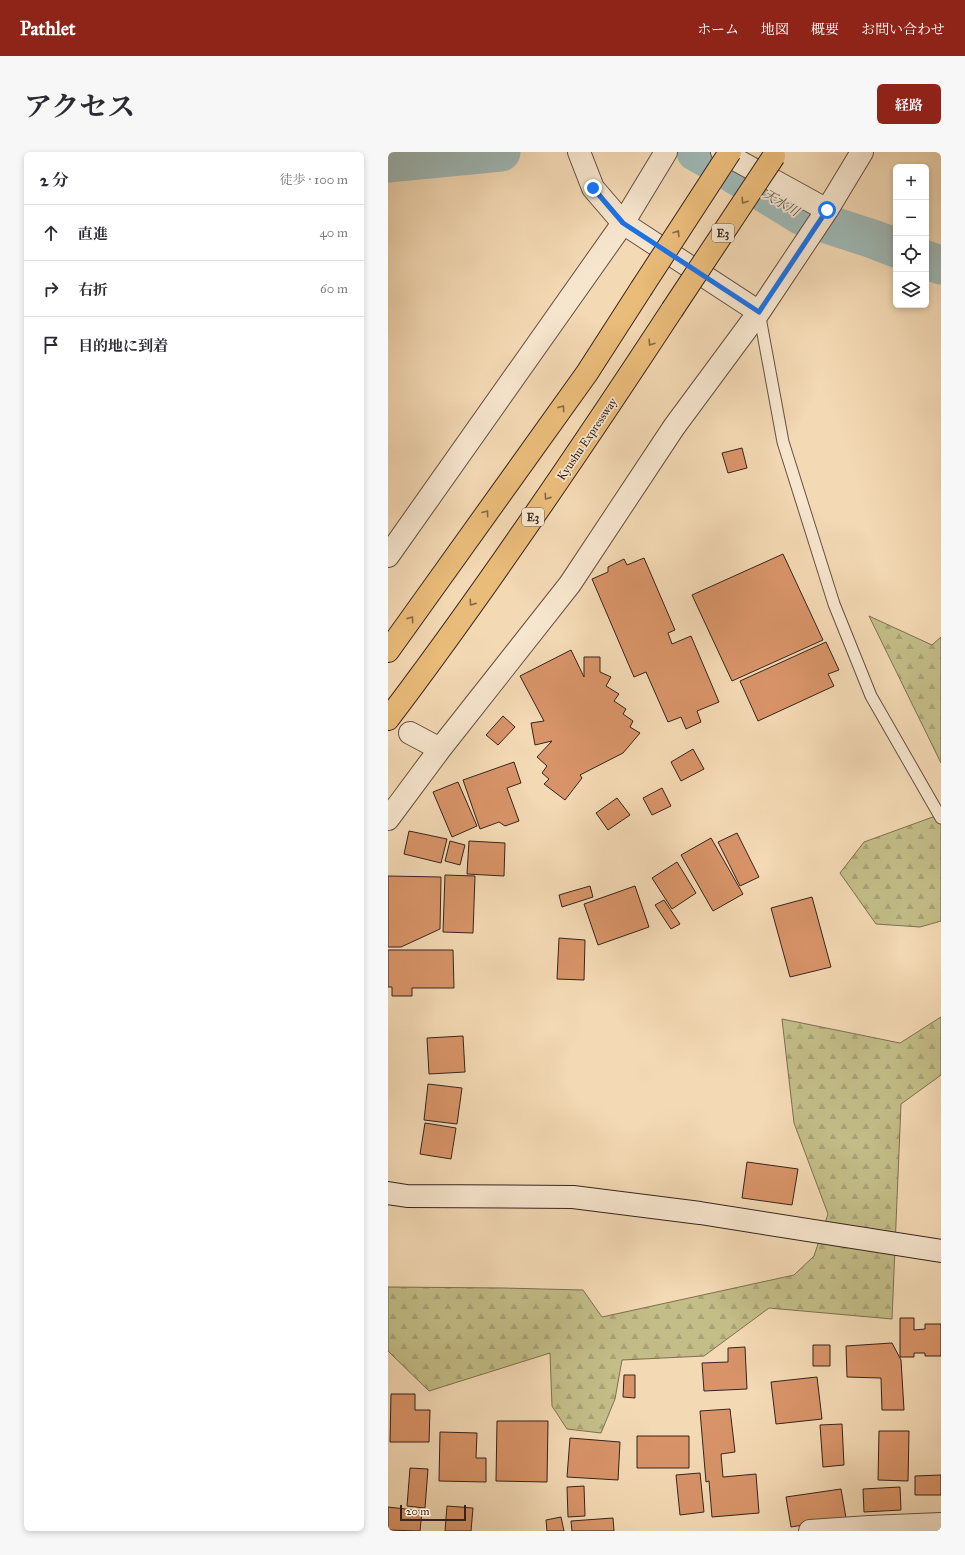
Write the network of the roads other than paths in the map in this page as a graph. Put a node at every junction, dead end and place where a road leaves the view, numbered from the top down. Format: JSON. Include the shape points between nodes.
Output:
{"nodes":[{"id":1,"x":579,"y":152,"type":"edge"},
{"id":2,"x":666,"y":152,"type":"edge"},
{"id":3,"x":722,"y":152,"type":"edge"},
{"id":4,"x":730,"y":152,"type":"edge"},
{"id":5,"x":862,"y":152,"type":"edge"},
{"id":6,"x":775,"y":154,"type":"edge"},
{"id":7,"x":827,"y":210,"type":"junction"},
{"id":8,"x":623,"y":223,"type":"junction"},
{"id":9,"x":759,"y":312,"type":"junction"},
{"id":10,"x":388,"y":556,"type":"edge"},
{"id":11,"x":388,"y":651,"type":"edge"},
{"id":12,"x":388,"y":719,"type":"edge"},
{"id":13,"x":410,"y":733,"type":"dead end"},
{"id":14,"x":440,"y":750,"type":"junction"},
{"id":15,"x":388,"y":818,"type":"edge"},
{"id":16,"x":941,"y":818,"type":"edge"},
{"id":17,"x":388,"y":1193,"type":"edge"},
{"id":18,"x":941,"y":1250,"type":"edge"},
{"id":19,"x":941,"y":1524,"type":"edge"},
{"id":20,"x":810,"y":1531,"type":"edge"}],
"edges":[{"from":1,"to":8,"type":"street","via":[[593,188]]},
{"from":2,"to":8,"type":"street"},
{"from":3,"to":7,"type":"street"},
{"from":11,"to":4,"type":"highway","one_way":true,"bridge":true,"via":[[587,373]]},
{"from":5,"to":7,"type":"street"},
{"from":6,"to":12,"type":"highway","name":"Kyushu Expressway","number":"E3","one_way":true,"bridge":true,"via":[[570,464]]},
{"from":7,"to":9,"type":"street"},
{"from":8,"to":9,"type":"street"},
{"from":8,"to":10,"type":"street"},
{"from":9,"to":14,"type":"street","via":[[674,426],[570,584]]},
{"from":9,"to":16,"type":"lane","via":[[783,442],[834,604],[871,696]]},
{"from":13,"to":14,"type":"street"},
{"from":14,"to":15,"type":"street"},
{"from":17,"to":18,"type":"street","via":[[407,1196],[573,1197],[700,1213]]},
{"from":19,"to":20,"type":"street"}]}
